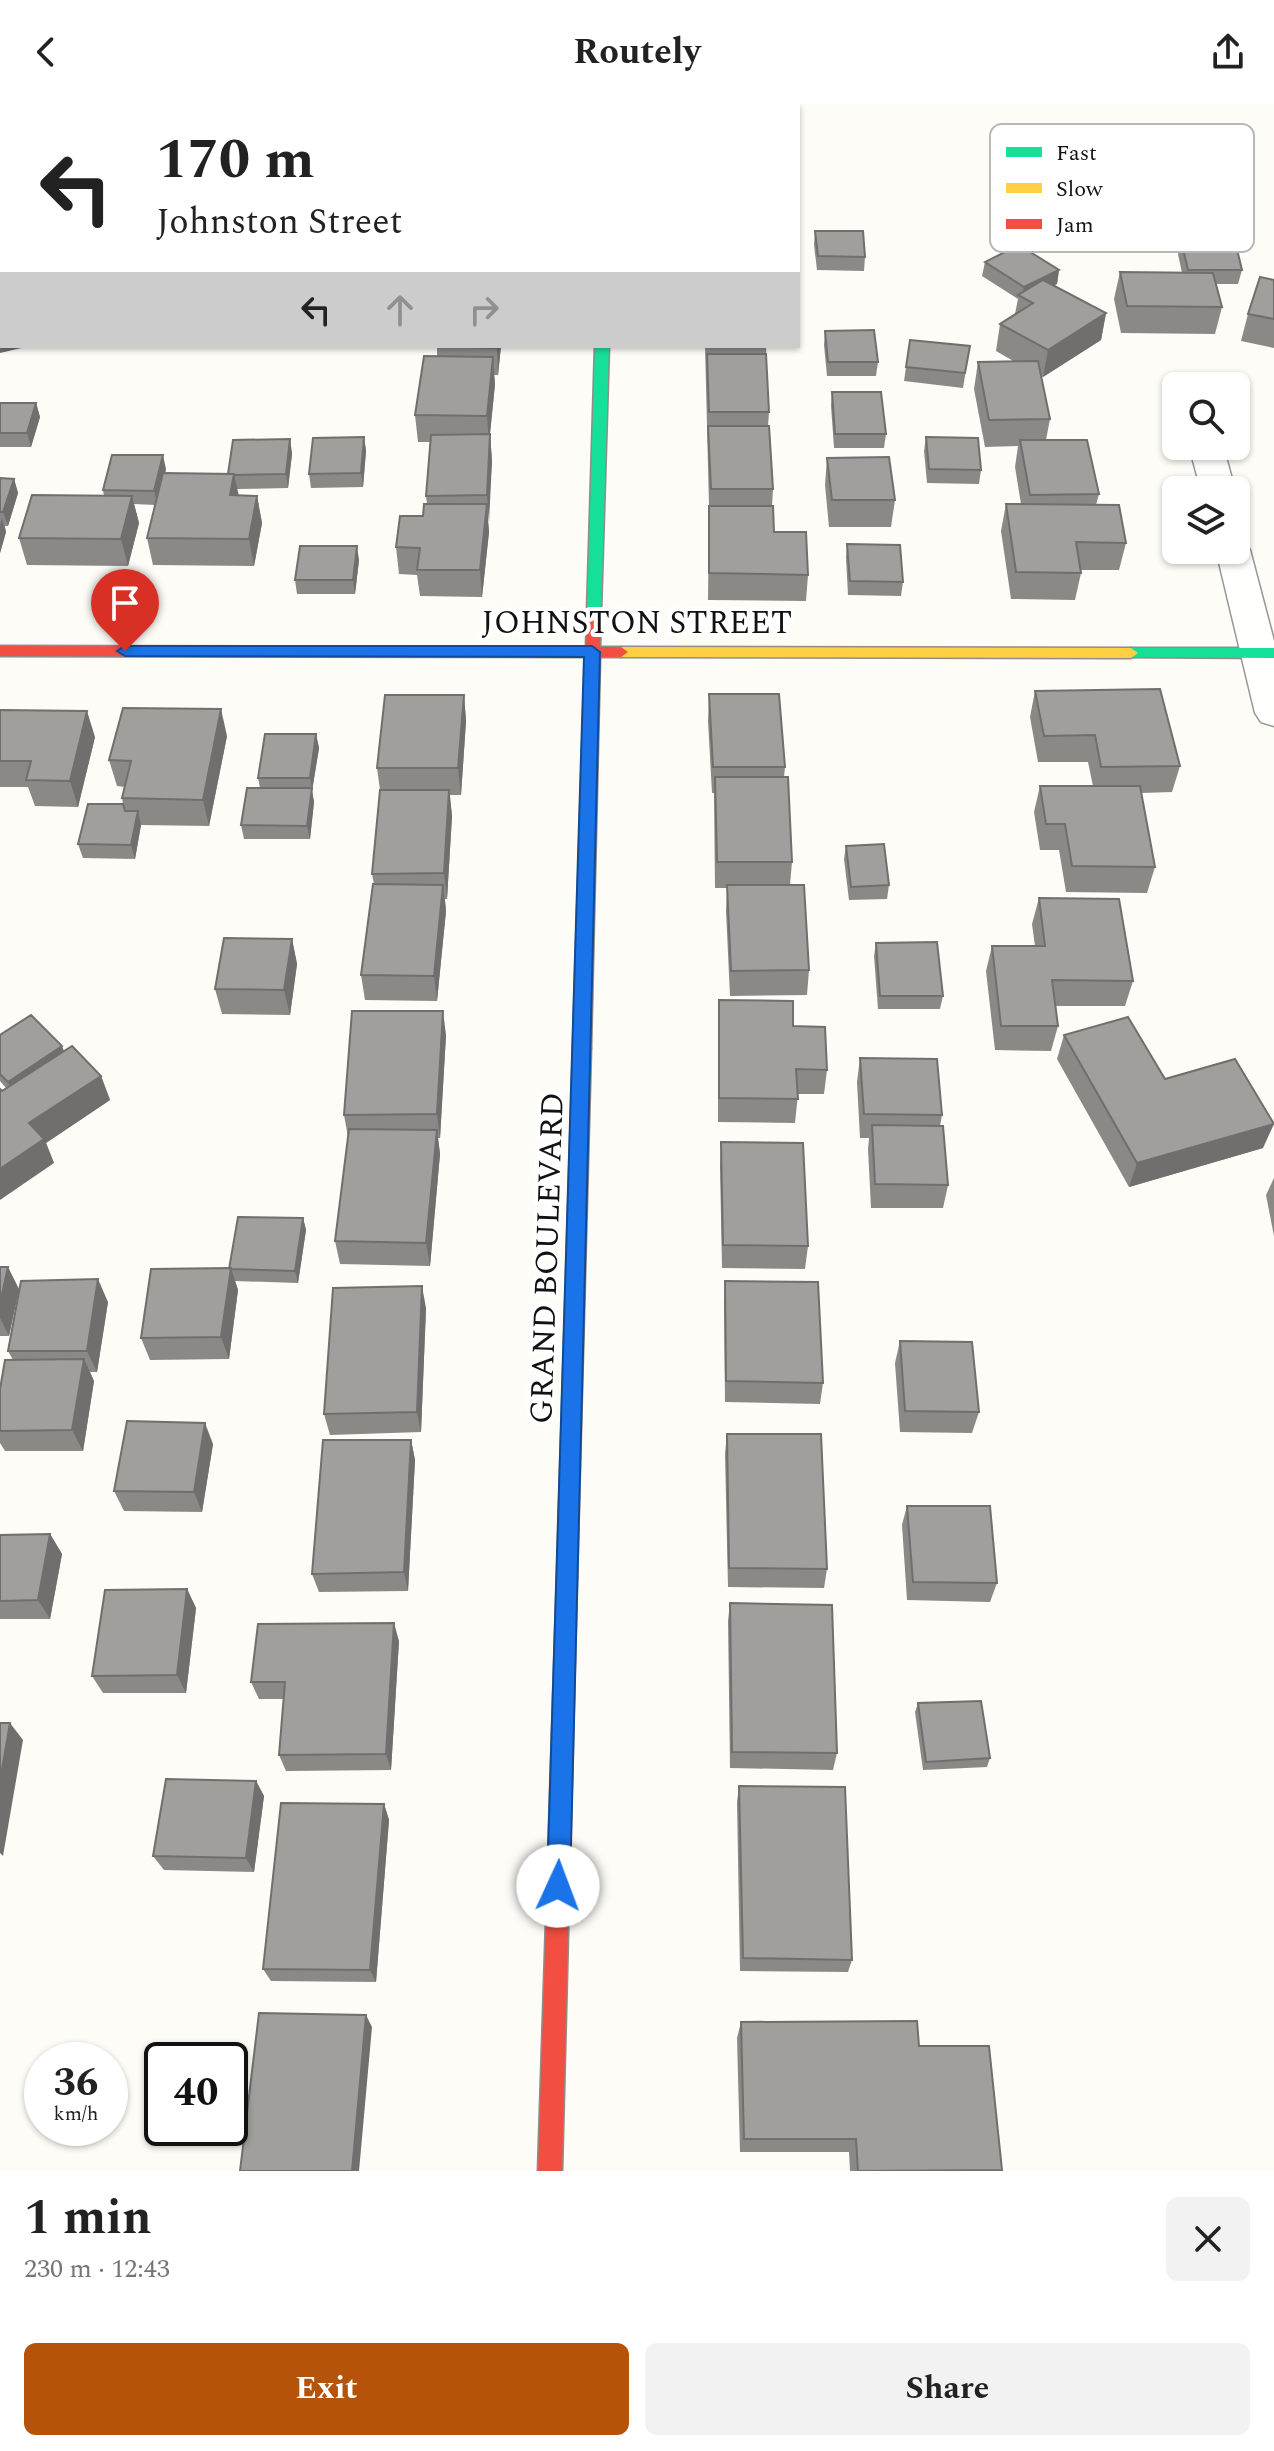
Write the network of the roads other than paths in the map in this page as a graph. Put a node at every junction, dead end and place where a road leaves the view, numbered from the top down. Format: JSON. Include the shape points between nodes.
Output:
{"nodes":[{"id":1,"x":602,"y":348,"type":"edge"},
{"id":2,"x":1238,"y":564,"type":"edge"},
{"id":3,"x":0,"y":651,"type":"edge"},
{"id":4,"x":592,"y":652,"type":"junction"},
{"id":5,"x":1267,"y":653,"type":"edge"},
{"id":6,"x":1274,"y":713,"type":"edge"},
{"id":7,"x":550,"y":2171,"type":"edge"}],
"edges":[{"from":1,"to":4,"type":"street","name":"GRAND BOULEVARD"},
{"from":2,"to":5,"type":"street"},
{"from":3,"to":4,"type":"street","name":"JOHNSTON STREET"},
{"from":4,"to":5,"type":"street","name":"JOHNSTON STREET"},
{"from":4,"to":7,"type":"street","name":"GRAND BOULEVARD"},
{"from":5,"to":6,"type":"street"}]}
